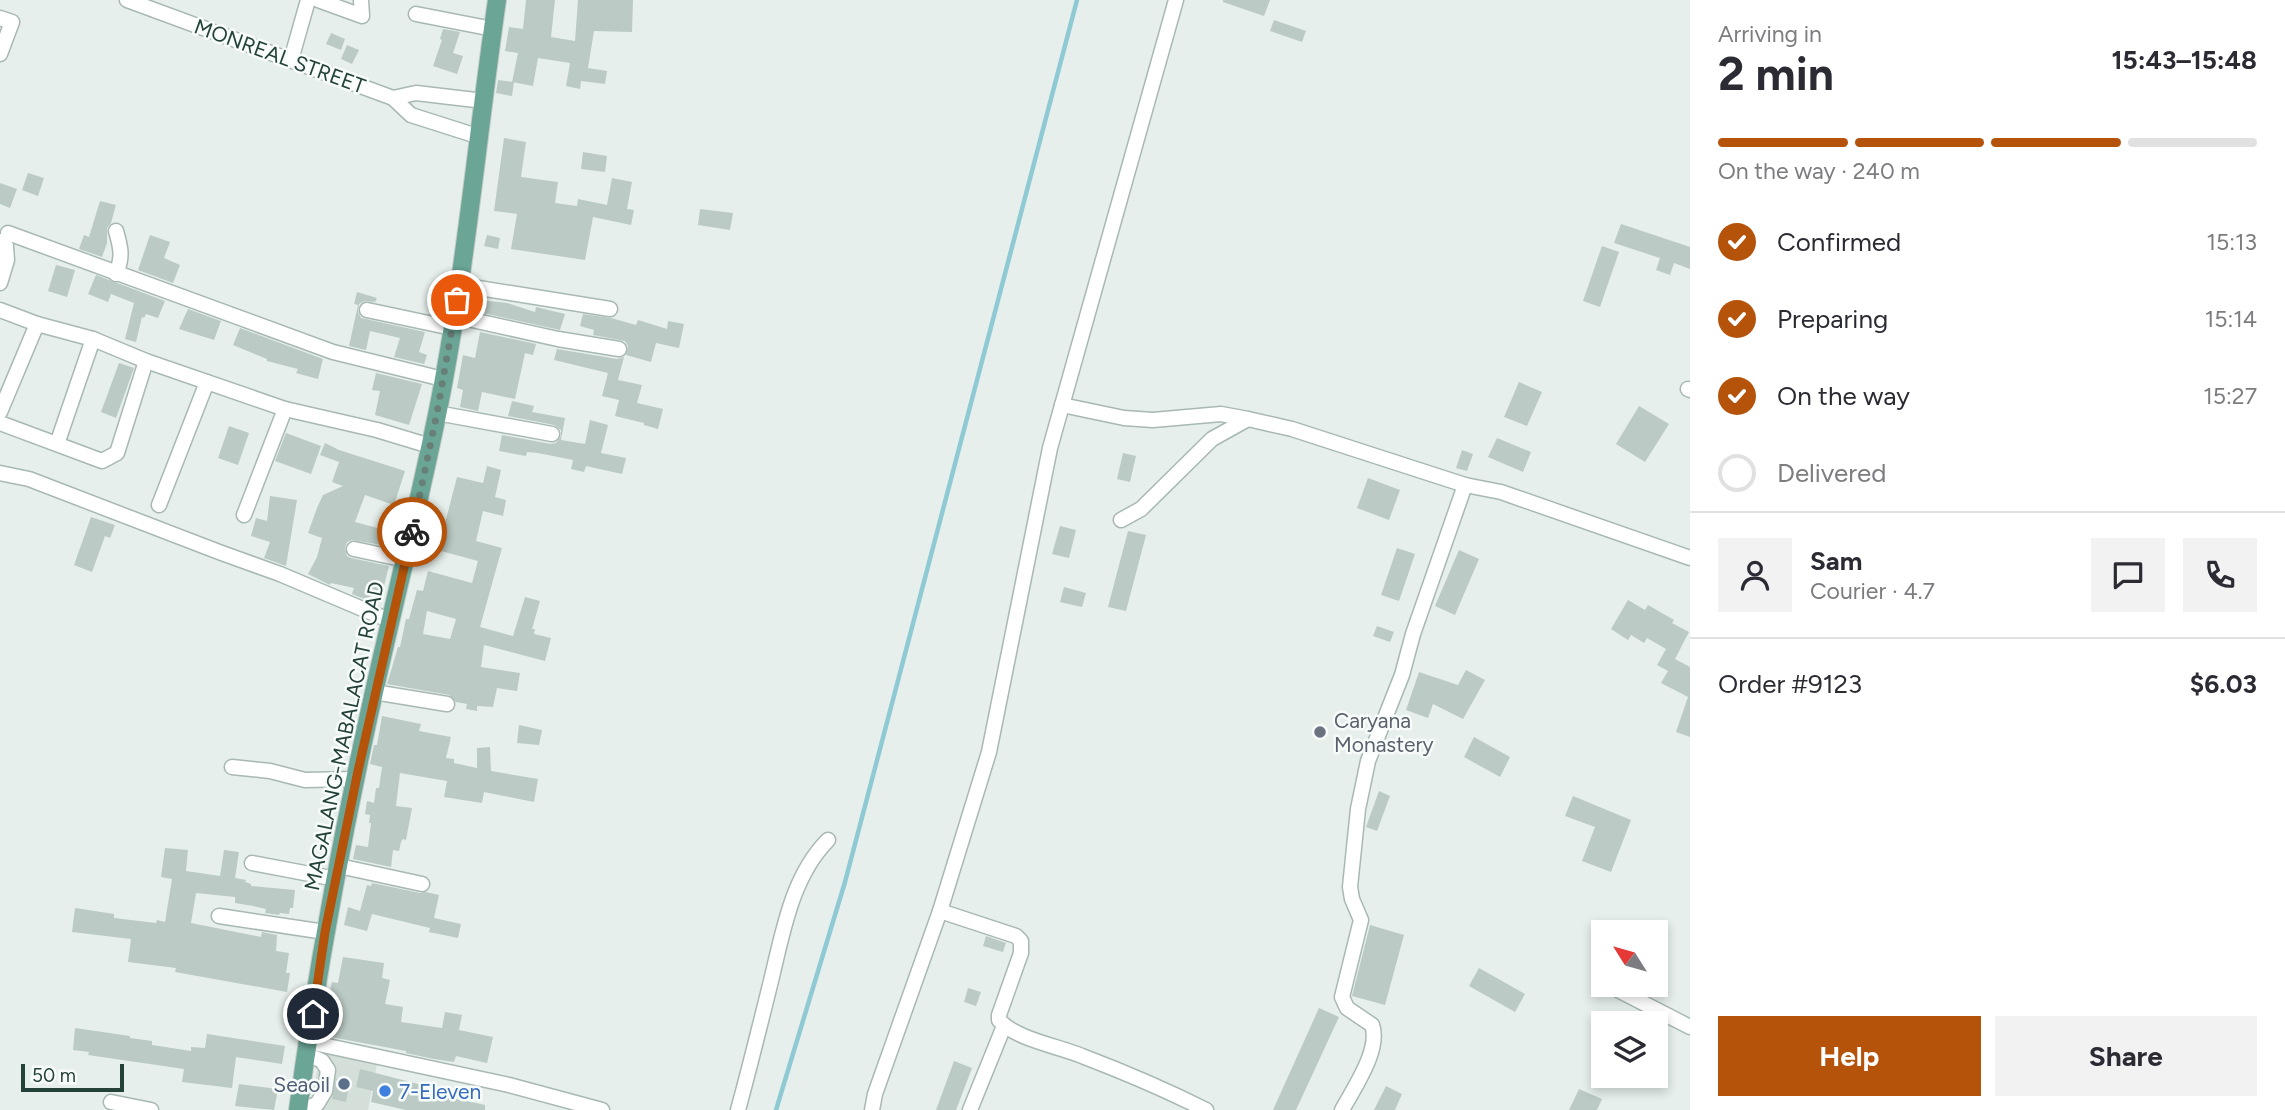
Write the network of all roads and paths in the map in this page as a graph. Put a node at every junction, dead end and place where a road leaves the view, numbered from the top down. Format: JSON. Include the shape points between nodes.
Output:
{"nodes":[{"id":1,"x":127,"y":0,"type":"edge"},
{"id":2,"x":308,"y":0,"type":"edge"},
{"id":3,"x":318,"y":0,"type":"edge"},
{"id":4,"x":361,"y":0,"type":"edge"},
{"id":5,"x":497,"y":0,"type":"edge"},
{"id":6,"x":1176,"y":0,"type":"edge"},
{"id":7,"x":416,"y":14,"type":"dead end"},
{"id":8,"x":6,"y":20,"type":"edge"},
{"id":9,"x":493,"y":29,"type":"junction"},
{"id":10,"x":0,"y":54,"type":"edge"},
{"id":11,"x":291,"y":60,"type":"junction"},
{"id":12,"x":437,"y":96,"type":"junction"},
{"id":13,"x":393,"y":98,"type":"junction"},
{"id":14,"x":484,"y":101,"type":"junction"},
{"id":15,"x":431,"y":123,"type":"junction"},
{"id":16,"x":480,"y":137,"type":"junction"},
{"id":17,"x":116,"y":231,"type":"dead end"},
{"id":18,"x":4,"y":237,"type":"edge"},
{"id":19,"x":116,"y":274,"type":"junction"},
{"id":20,"x":0,"y":283,"type":"edge"},
{"id":21,"x":460,"y":285,"type":"junction"},
{"id":22,"x":610,"y":309,"type":"dead end"},
{"id":23,"x":0,"y":310,"type":"edge"},
{"id":24,"x":368,"y":310,"type":"dead end"},
{"id":25,"x":453,"y":322,"type":"junction"},
{"id":26,"x":37,"y":324,"type":"junction"},
{"id":27,"x":93,"y":339,"type":"junction"},
{"id":28,"x":619,"y":349,"type":"dead end"},
{"id":29,"x":146,"y":361,"type":"junction"},
{"id":30,"x":443,"y":379,"type":"junction"},
{"id":31,"x":207,"y":382,"type":"junction"},
{"id":32,"x":1062,"y":405,"type":"junction"},
{"id":33,"x":285,"y":409,"type":"junction"},
{"id":34,"x":0,"y":412,"type":"edge"},
{"id":35,"x":437,"y":413,"type":"junction"},
{"id":36,"x":1248,"y":419,"type":"junction"},
{"id":37,"x":0,"y":424,"type":"edge"},
{"id":38,"x":552,"y":434,"type":"dead end"},
{"id":39,"x":57,"y":444,"type":"junction"},
{"id":40,"x":430,"y":446,"type":"junction"},
{"id":41,"x":0,"y":473,"type":"edge"},
{"id":42,"x":1465,"y":485,"type":"junction"},
{"id":43,"x":159,"y":505,"type":"dead end"},
{"id":44,"x":244,"y":515,"type":"dead end"},
{"id":45,"x":1121,"y":520,"type":"dead end"},
{"id":46,"x":354,"y":549,"type":"dead end"},
{"id":47,"x":1690,"y":558,"type":"edge"},
{"id":48,"x":406,"y":560,"type":"junction"},
{"id":49,"x":391,"y":621,"type":"junction"},
{"id":50,"x":374,"y":692,"type":"junction"},
{"id":51,"x":447,"y":704,"type":"dead end"},
{"id":52,"x":232,"y":767,"type":"dead end"},
{"id":53,"x":356,"y":779,"type":"junction"},
{"id":54,"x":828,"y":840,"type":"dead end"},
{"id":55,"x":252,"y":863,"type":"dead end"},
{"id":56,"x":338,"y":873,"type":"junction"},
{"id":57,"x":422,"y":884,"type":"dead end"},
{"id":58,"x":940,"y":911,"type":"junction"},
{"id":59,"x":219,"y":916,"type":"dead end"},
{"id":60,"x":325,"y":932,"type":"junction"},
{"id":61,"x":1634,"y":998,"type":"edge"},
{"id":62,"x":1004,"y":1026,"type":"junction"},
{"id":63,"x":1690,"y":1027,"type":"edge"},
{"id":64,"x":308,"y":1048,"type":"junction"},
{"id":65,"x":111,"y":1102,"type":"dead end"},
{"id":66,"x":585,"y":1108,"type":"edge"},
{"id":67,"x":151,"y":1110,"type":"edge"},
{"id":68,"x":300,"y":1110,"type":"edge"},
{"id":69,"x":602,"y":1110,"type":"edge"},
{"id":70,"x":738,"y":1110,"type":"edge"},
{"id":71,"x":872,"y":1110,"type":"edge"},
{"id":72,"x":970,"y":1110,"type":"edge"},
{"id":73,"x":1206,"y":1110,"type":"edge"},
{"id":74,"x":1342,"y":1110,"type":"edge"}],
"edges":[{"from":1,"to":11,"type":"street","name":"MONREAL STREET"},
{"from":2,"to":11,"type":"street"},
{"from":3,"to":4,"type":"street","via":[[362,16]]},
{"from":5,"to":9,"type":"main road","name":"MAGALANG-MABALACAT ROAD"},
{"from":6,"to":32,"type":"street"},
{"from":7,"to":9,"type":"street"},
{"from":8,"to":10,"type":"street"},
{"from":9,"to":14,"type":"main road","name":"MAGALANG-MABALACAT ROAD"},
{"from":11,"to":13,"type":"street","name":"MONREAL STREET"},
{"from":12,"to":13,"type":"street","via":[[416,93]]},
{"from":12,"to":14,"type":"street"},
{"from":12,"to":15,"type":"street"},
{"from":13,"to":15,"type":"street","via":[[411,115]]},
{"from":14,"to":16,"type":"main road","name":"MAGALANG-MABALACAT ROAD"},
{"from":15,"to":16,"type":"street"},
{"from":16,"to":21,"type":"main road","name":"MAGALANG-MABALACAT ROAD"},
{"from":17,"to":19,"type":"street","via":[[122,259]]},
{"from":18,"to":19,"type":"street"},
{"from":18,"to":20,"type":"street","via":[[7,260]]},
{"from":19,"to":30,"type":"street","via":[[333,352]]},
{"from":21,"to":22,"type":"street"},
{"from":21,"to":25,"type":"main road","name":"MAGALANG-MABALACAT ROAD"},
{"from":23,"to":26,"type":"street"},
{"from":24,"to":25,"type":"street"},
{"from":25,"to":28,"type":"street"},
{"from":25,"to":30,"type":"main road","name":"MAGALANG-MABALACAT ROAD"},
{"from":26,"to":27,"type":"street"},
{"from":26,"to":34,"type":"street"},
{"from":27,"to":29,"type":"street"},
{"from":27,"to":39,"type":"street"},
{"from":29,"to":31,"type":"street"},
{"from":29,"to":39,"type":"street","via":[[117,453],[102,461]]},
{"from":30,"to":35,"type":"main road","name":"MAGALANG-MABALACAT ROAD"},
{"from":31,"to":33,"type":"street"},
{"from":31,"to":43,"type":"street"},
{"from":32,"to":36,"type":"street","via":[[1153,421],[1221,414]]},
{"from":32,"to":58,"type":"street","via":[[989,752]]},
{"from":33,"to":40,"type":"street"},
{"from":33,"to":44,"type":"street"},
{"from":35,"to":38,"type":"street"},
{"from":35,"to":40,"type":"main road","name":"MAGALANG-MABALACAT ROAD"},
{"from":36,"to":42,"type":"street"},
{"from":36,"to":45,"type":"street","via":[[1212,439],[1141,509]]},
{"from":37,"to":39,"type":"street"},
{"from":40,"to":48,"type":"main road","name":"MAGALANG-MABALACAT ROAD"},
{"from":41,"to":49,"type":"street","via":[[29,479],[280,574]]},
{"from":42,"to":47,"type":"street","via":[[1501,492]]},
{"from":42,"to":74,"type":"street","via":[[1361,787],[1350,887],[1361,920],[1342,997],[1347,1009],[1372,1025],[1374,1042]]},
{"from":46,"to":48,"type":"street"},
{"from":48,"to":49,"type":"main road","name":"MAGALANG-MABALACAT ROAD"},
{"from":49,"to":50,"type":"main road","name":"MAGALANG-MABALACAT ROAD"},
{"from":50,"to":51,"type":"street"},
{"from":50,"to":53,"type":"main road","name":"MAGALANG-MABALACAT ROAD"},
{"from":52,"to":53,"type":"street","via":[[305,780]]},
{"from":53,"to":56,"type":"main road","name":"MAGALANG-MABALACAT ROAD"},
{"from":54,"to":70,"type":"street","via":[[799,882]]},
{"from":55,"to":56,"type":"street"},
{"from":56,"to":57,"type":"street"},
{"from":56,"to":60,"type":"main road","name":"MAGALANG-MABALACAT ROAD"},
{"from":58,"to":62,"type":"street","via":[[1021,941],[999,1015]]},
{"from":58,"to":71,"type":"street"},
{"from":59,"to":60,"type":"street"},
{"from":60,"to":64,"type":"main road","name":"MAGALANG-MABALACAT ROAD"},
{"from":61,"to":63,"type":"street"},
{"from":62,"to":72,"type":"street"},
{"from":62,"to":73,"type":"street"},
{"from":64,"to":66,"type":"street","via":[[509,1085]]},
{"from":64,"to":68,"type":"main road","name":"MAGALANG-MABALACAT ROAD"},
{"from":65,"to":67,"type":"street"},
{"from":66,"to":69,"type":"street"}]}
